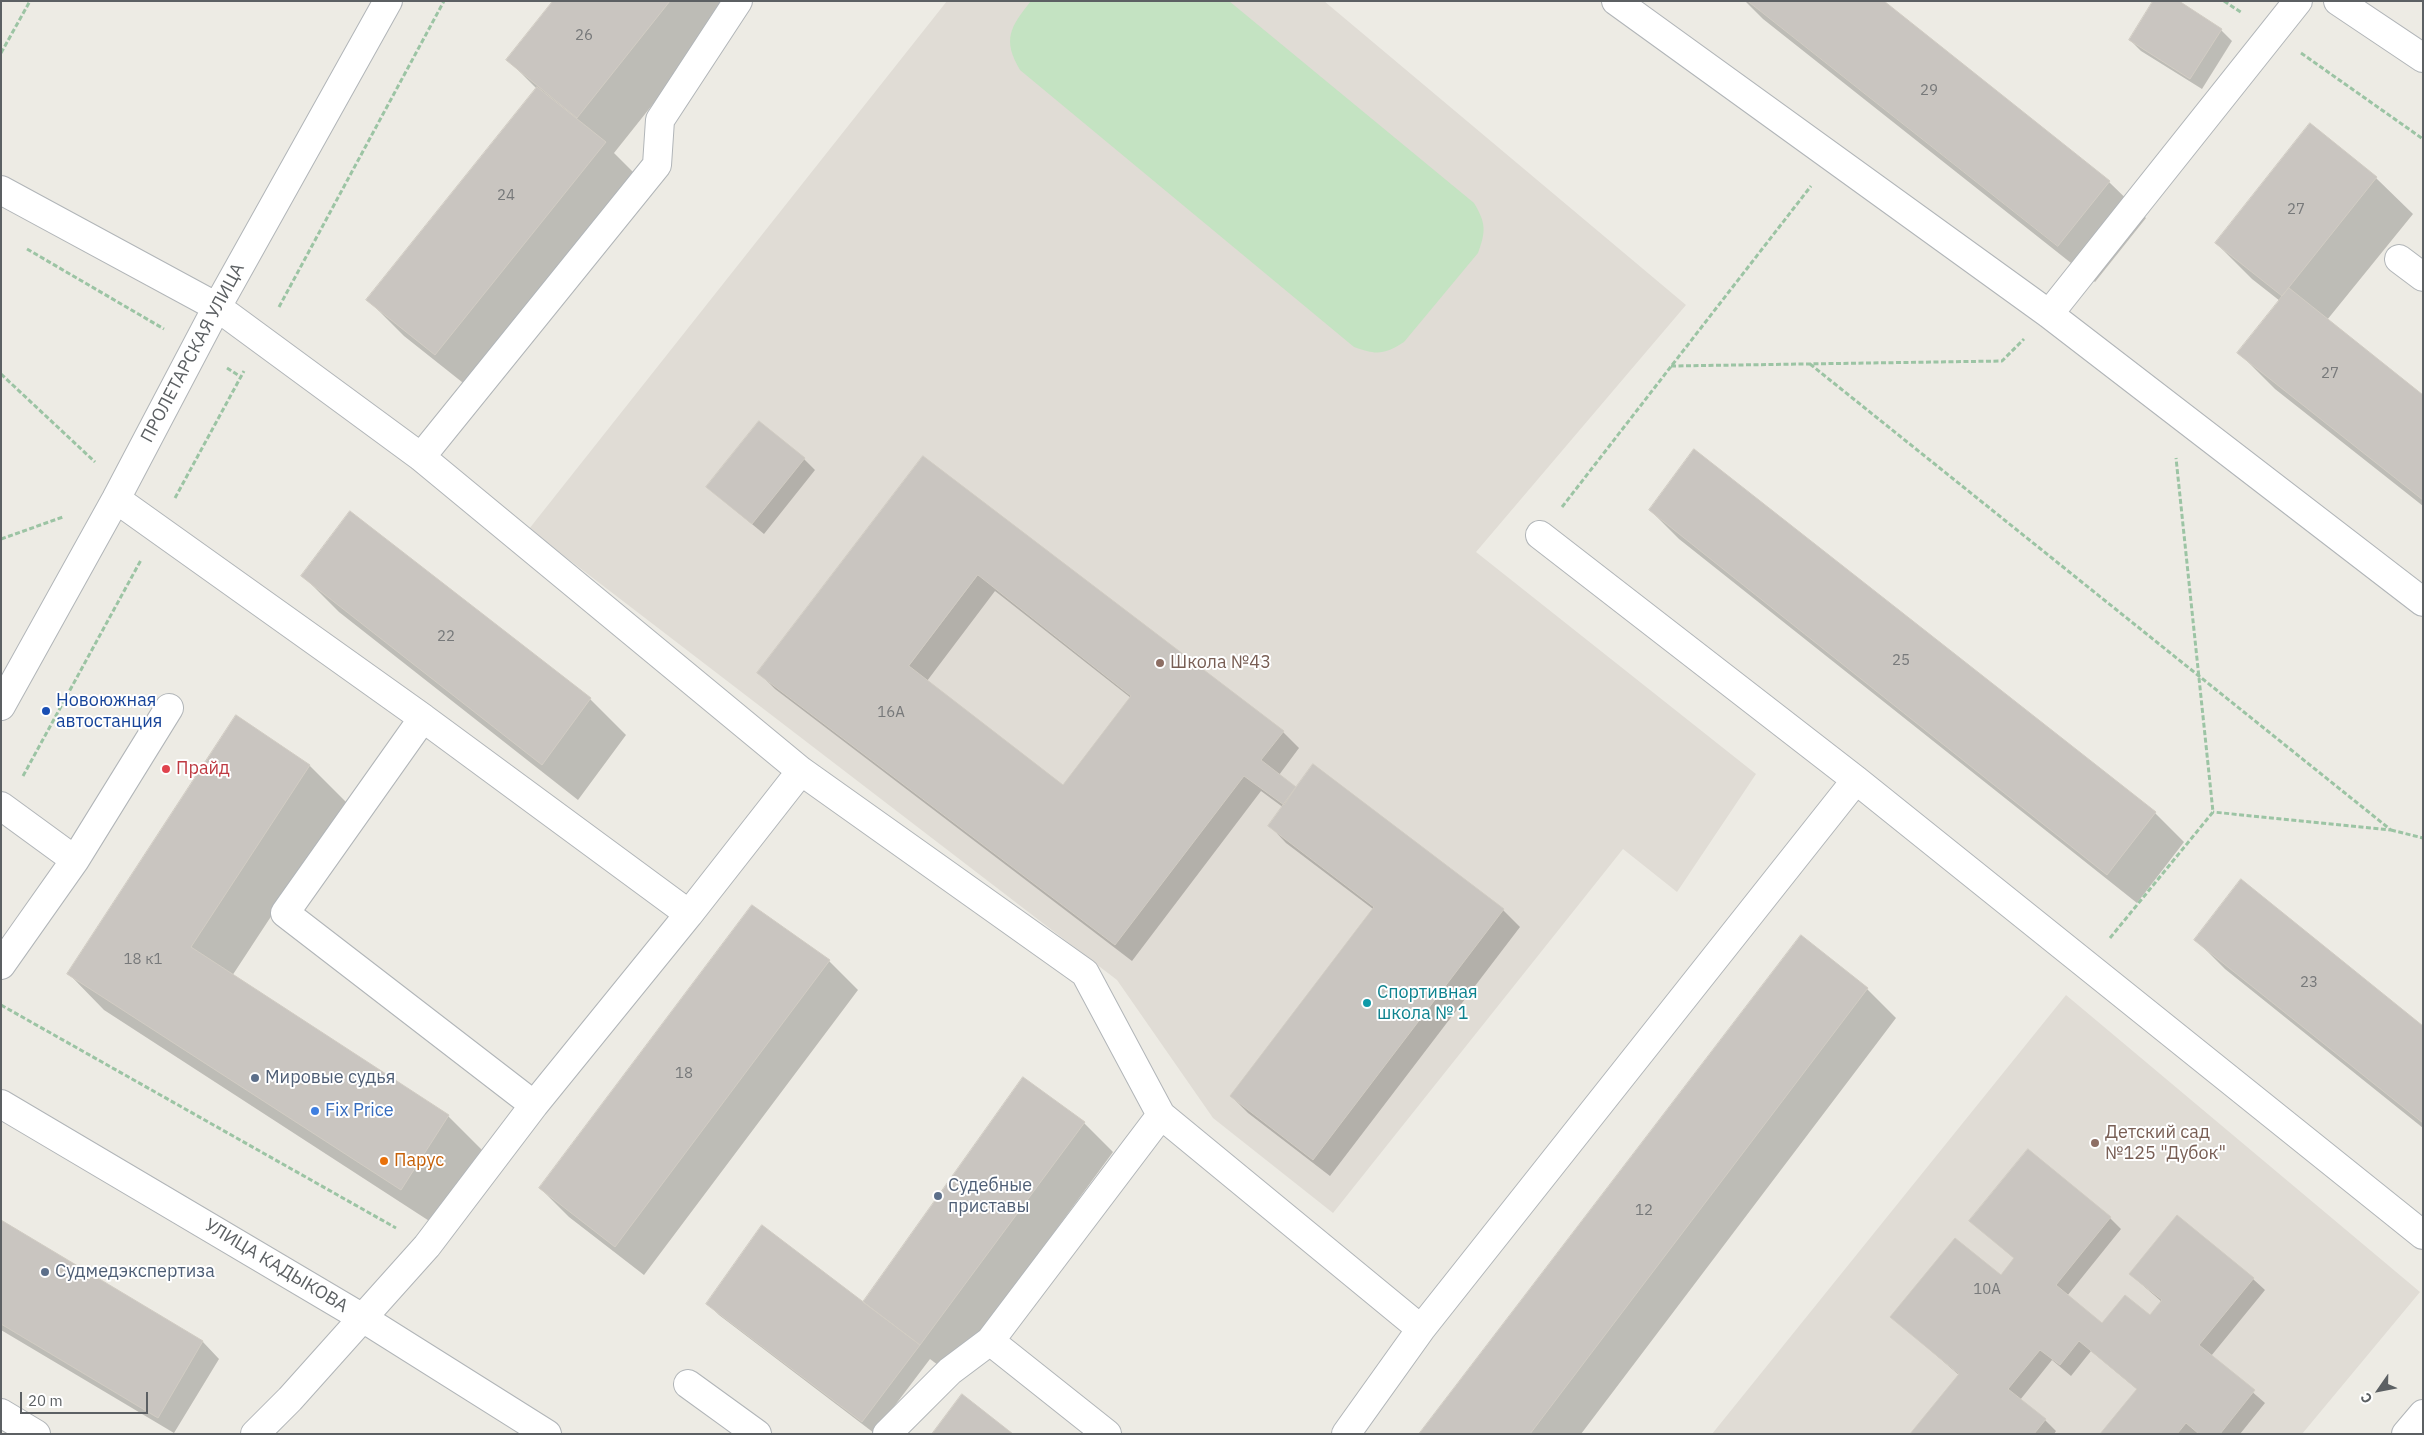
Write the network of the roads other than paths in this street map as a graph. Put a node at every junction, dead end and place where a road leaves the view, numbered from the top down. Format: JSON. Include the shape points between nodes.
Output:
{"nodes":[{"id":1,"x":388,"y":1,"type":"edge"},
{"id":2,"x":738,"y":1,"type":"edge"},
{"id":3,"x":1616,"y":1,"type":"edge"},
{"id":4,"x":2298,"y":1,"type":"edge"},
{"id":5,"x":2338,"y":1,"type":"edge"},
{"id":6,"x":2423,"y":58,"type":"edge"},
{"id":7,"x":1,"y":190,"type":"edge"},
{"id":8,"x":2399,"y":259,"type":"dead end"},
{"id":9,"x":2423,"y":277,"type":"edge"},
{"id":10,"x":217,"y":307,"type":"junction"},
{"id":11,"x":2049,"y":314,"type":"junction"},
{"id":12,"x":421,"y":457,"type":"junction"},
{"id":13,"x":118,"y":493,"type":"junction"},
{"id":14,"x":1540,"y":535,"type":"road end"},
{"id":15,"x":2423,"y":602,"type":"edge"},
{"id":16,"x":1,"y":706,"type":"edge"},
{"id":17,"x":169,"y":708,"type":"dead end"},
{"id":18,"x":423,"y":718,"type":"junction"},
{"id":19,"x":801,"y":771,"type":"junction"},
{"id":20,"x":1856,"y":780,"type":"junction"},
{"id":21,"x":3,"y":807,"type":"edge"},
{"id":22,"x":75,"y":860,"type":"junction"},
{"id":23,"x":689,"y":914,"type":"junction"},
{"id":24,"x":1,"y":965,"type":"edge"},
{"id":25,"x":1,"y":1104,"type":"edge"},
{"id":26,"x":534,"y":1104,"type":"junction"},
{"id":27,"x":1161,"y":1115,"type":"junction"},
{"id":28,"x":2423,"y":1235,"type":"edge"},
{"id":29,"x":361,"y":1317,"type":"junction"},
{"id":30,"x":1421,"y":1329,"type":"junction"},
{"id":31,"x":990,"y":1341,"type":"junction"},
{"id":32,"x":688,"y":1384,"type":"dead end"},
{"id":33,"x":1,"y":1413,"type":"edge"},
{"id":34,"x":2423,"y":1414,"type":"edge"},
{"id":35,"x":36,"y":1434,"type":"edge"},
{"id":36,"x":255,"y":1434,"type":"edge"},
{"id":37,"x":547,"y":1434,"type":"edge"},
{"id":38,"x":757,"y":1434,"type":"edge"},
{"id":39,"x":887,"y":1434,"type":"edge"},
{"id":40,"x":1107,"y":1434,"type":"edge"},
{"id":41,"x":1346,"y":1434,"type":"edge"},
{"id":42,"x":2406,"y":1434,"type":"edge"}],
"edges":[{"from":1,"to":10,"type":"street","name":"ПРОЛЕТАРСКАЯ УЛИЦА"},
{"from":2,"to":12,"type":"street","via":[[660,120],[657,165]]},
{"from":3,"to":11,"type":"street"},
{"from":4,"to":11,"type":"street"},
{"from":5,"to":6,"type":"street"},
{"from":7,"to":10,"type":"street"},
{"from":8,"to":9,"type":"street"},
{"from":10,"to":12,"type":"street"},
{"from":10,"to":13,"type":"street","name":"ПРОЛЕТАРСКАЯ УЛИЦА"},
{"from":11,"to":15,"type":"street"},
{"from":12,"to":19,"type":"street"},
{"from":13,"to":16,"type":"street","name":"ПРОЛЕТАРСКАЯ УЛИЦА"},
{"from":13,"to":18,"type":"street","via":[[158,529]]},
{"from":14,"to":20,"type":"street"},
{"from":17,"to":22,"type":"street"},
{"from":18,"to":23,"type":"street"},
{"from":18,"to":26,"type":"street","via":[[285,913]]},
{"from":19,"to":23,"type":"street"},
{"from":19,"to":27,"type":"street","via":[[1085,973]]},
{"from":20,"to":28,"type":"street"},
{"from":20,"to":30,"type":"street"},
{"from":21,"to":22,"type":"street"},
{"from":22,"to":24,"type":"street"},
{"from":23,"to":26,"type":"street"},
{"from":25,"to":29,"type":"street","name":"УЛИЦА КАДЫКОВА"},
{"from":26,"to":29,"type":"street","via":[[427,1246]]},
{"from":27,"to":30,"type":"street"},
{"from":27,"to":31,"type":"street"},
{"from":29,"to":36,"type":"street"},
{"from":29,"to":37,"type":"street","name":"УЛИЦА КАДЫКОВА"},
{"from":30,"to":41,"type":"street"},
{"from":31,"to":39,"type":"street","via":[[950,1371]]},
{"from":31,"to":40,"type":"street"},
{"from":32,"to":38,"type":"street"},
{"from":33,"to":35,"type":"street"},
{"from":34,"to":42,"type":"street"}]}
